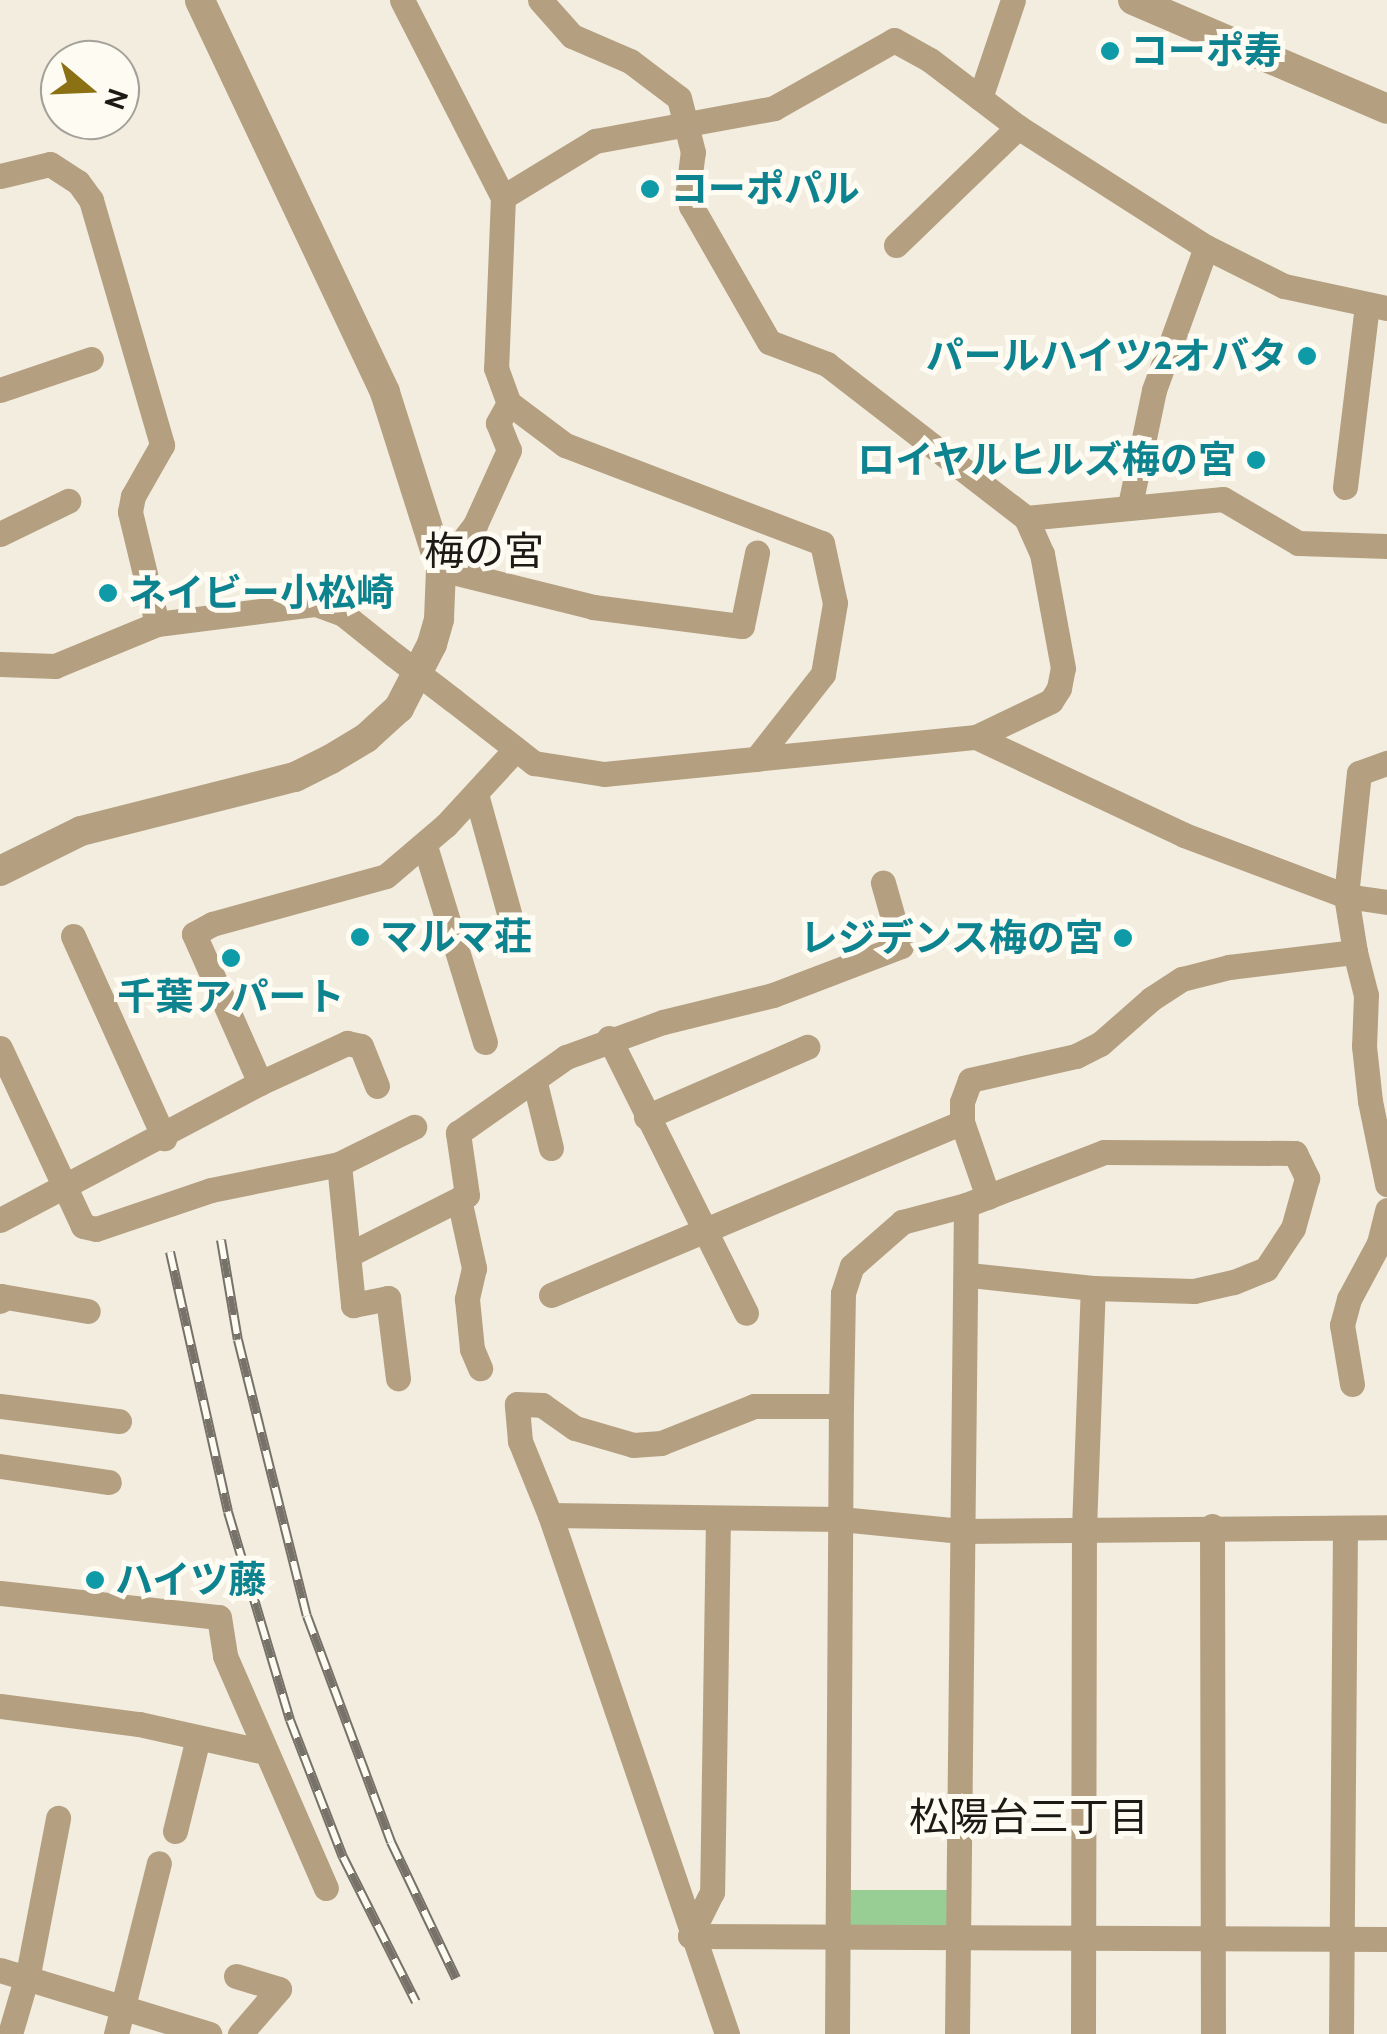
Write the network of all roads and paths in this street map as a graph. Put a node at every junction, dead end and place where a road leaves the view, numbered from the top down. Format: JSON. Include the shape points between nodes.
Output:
{"nodes":[{"id":1,"x":200,"y":0,"type":"edge"},
{"id":2,"x":540,"y":0,"type":"edge"},
{"id":3,"x":1013,"y":0,"type":"edge"},
{"id":4,"x":1133,"y":0,"type":"edge"},
{"id":5,"x":407,"y":2,"type":"edge"},
{"id":6,"x":980,"y":98,"type":"junction"},
{"id":7,"x":1387,"y":108,"type":"edge"},
{"id":8,"x":1018,"y":127,"type":"junction"},
{"id":9,"x":0,"y":176,"type":"edge"},
{"id":10,"x":503,"y":197,"type":"junction"},
{"id":11,"x":896,"y":245,"type":"dead end"},
{"id":12,"x":1206,"y":247,"type":"junction"},
{"id":13,"x":1377,"y":307,"type":"edge"},
{"id":14,"x":91,"y":359,"type":"dead end"},
{"id":15,"x":0,"y":390,"type":"edge"},
{"id":16,"x":509,"y":403,"type":"junction"},
{"id":17,"x":1346,"y":487,"type":"dead end"},
{"id":18,"x":68,"y":501,"type":"dead end"},
{"id":19,"x":1130,"y":504,"type":"junction"},
{"id":20,"x":1026,"y":518,"type":"junction"},
{"id":21,"x":0,"y":534,"type":"edge"},
{"id":22,"x":1387,"y":546,"type":"edge"},
{"id":23,"x":757,"y":553,"type":"dead end"},
{"id":24,"x":441,"y":569,"type":"junction"},
{"id":25,"x":157,"y":624,"type":"junction"},
{"id":26,"x":0,"y":664,"type":"edge"},
{"id":27,"x":976,"y":737,"type":"junction"},
{"id":28,"x":516,"y":749,"type":"junction"},
{"id":29,"x":756,"y":758,"type":"junction"},
{"id":30,"x":1387,"y":763,"type":"edge"},
{"id":31,"x":476,"y":794,"type":"junction"},
{"id":32,"x":425,"y":846,"type":"junction"},
{"id":33,"x":0,"y":872,"type":"edge"},
{"id":34,"x":883,"y":884,"type":"dead end"},
{"id":35,"x":1346,"y":896,"type":"junction"},
{"id":36,"x":1387,"y":902,"type":"edge"},
{"id":37,"x":514,"y":935,"type":"dead end"},
{"id":38,"x":73,"y":936,"type":"dead end"},
{"id":39,"x":1355,"y":952,"type":"junction"},
{"id":40,"x":609,"y":1038,"type":"junction"},
{"id":41,"x":485,"y":1042,"type":"dead end"},
{"id":42,"x":0,"y":1048,"type":"edge"},
{"id":43,"x":807,"y":1048,"type":"dead end"},
{"id":44,"x":260,"y":1083,"type":"junction"},
{"id":45,"x":535,"y":1083,"type":"junction"},
{"id":46,"x":377,"y":1086,"type":"dead end"},
{"id":47,"x":646,"y":1117,"type":"junction"},
{"id":48,"x":962,"y":1122,"type":"junction"},
{"id":49,"x":414,"y":1128,"type":"dead end"},
{"id":50,"x":164,"y":1138,"type":"junction"},
{"id":51,"x":551,"y":1148,"type":"dead end"},
{"id":52,"x":339,"y":1164,"type":"junction"},
{"id":53,"x":1387,"y":1184,"type":"edge"},
{"id":54,"x":62,"y":1188,"type":"junction"},
{"id":55,"x":459,"y":1199,"type":"junction"},
{"id":56,"x":977,"y":1201,"type":"junction"},
{"id":57,"x":1387,"y":1210,"type":"edge"},
{"id":58,"x":0,"y":1220,"type":"edge"},
{"id":59,"x":703,"y":1230,"type":"junction"},
{"id":60,"x":348,"y":1255,"type":"junction"},
{"id":61,"x":969,"y":1275,"type":"junction"},
{"id":62,"x":1093,"y":1288,"type":"junction"},
{"id":63,"x":551,"y":1296,"type":"dead end"},
{"id":64,"x":0,"y":1301,"type":"edge"},
{"id":65,"x":88,"y":1310,"type":"dead end"},
{"id":66,"x":746,"y":1313,"type":"dead end"},
{"id":67,"x":480,"y":1368,"type":"dead end"},
{"id":68,"x":398,"y":1378,"type":"dead end"},
{"id":69,"x":1352,"y":1384,"type":"dead end"},
{"id":70,"x":0,"y":1406,"type":"edge"},
{"id":71,"x":841,"y":1406,"type":"junction"},
{"id":72,"x":119,"y":1421,"type":"dead end"},
{"id":73,"x":0,"y":1466,"type":"edge"},
{"id":74,"x":109,"y":1482,"type":"dead end"},
{"id":75,"x":550,"y":1515,"type":"junction"},
{"id":76,"x":718,"y":1518,"type":"junction"},
{"id":77,"x":842,"y":1519,"type":"junction"},
{"id":78,"x":1212,"y":1526,"type":"junction"},
{"id":79,"x":1387,"y":1526,"type":"edge"},
{"id":80,"x":1084,"y":1528,"type":"junction"},
{"id":81,"x":1345,"y":1528,"type":"junction"},
{"id":82,"x":961,"y":1530,"type":"junction"},
{"id":83,"x":0,"y":1594,"type":"edge"},
{"id":84,"x":0,"y":1706,"type":"edge"},
{"id":85,"x":198,"y":1738,"type":"junction"},
{"id":86,"x":265,"y":1752,"type":"junction"},
{"id":87,"x":58,"y":1818,"type":"dead end"},
{"id":88,"x":175,"y":1831,"type":"dead end"},
{"id":89,"x":159,"y":1863,"type":"dead end"},
{"id":90,"x":326,"y":1888,"type":"dead end"},
{"id":91,"x":690,"y":1936,"type":"junction"},
{"id":92,"x":837,"y":1938,"type":"junction"},
{"id":93,"x":1343,"y":1938,"type":"junction"},
{"id":94,"x":1387,"y":1939,"type":"edge"},
{"id":95,"x":956,"y":1940,"type":"junction"},
{"id":96,"x":1214,"y":1940,"type":"junction"},
{"id":97,"x":1083,"y":1941,"type":"junction"},
{"id":98,"x":12,"y":1974,"type":"edge"},
{"id":99,"x":236,"y":1976,"type":"dead end"},
{"id":100,"x":120,"y":2007,"type":"junction"},
{"id":101,"x":10,"y":2034,"type":"edge"},
{"id":102,"x":116,"y":2034,"type":"edge"},
{"id":103,"x":209,"y":2034,"type":"edge"},
{"id":104,"x":240,"y":2034,"type":"edge"},
{"id":105,"x":727,"y":2034,"type":"edge"},
{"id":106,"x":838,"y":2034,"type":"edge"},
{"id":107,"x":957,"y":2034,"type":"edge"},
{"id":108,"x":1083,"y":2034,"type":"edge"},
{"id":109,"x":1212,"y":2034,"type":"edge"},
{"id":110,"x":1341,"y":2034,"type":"edge"}],
"edges":[{"from":1,"to":24,"type":"street","via":[[386,392]]},
{"from":2,"to":20,"type":"street","bridge":true,"via":[[572,36],[630,61],[679,98],[693,152],[691,206],[769,342],[826,364]]},
{"from":3,"to":6,"type":"street"},
{"from":4,"to":7,"type":"street"},
{"from":5,"to":10,"type":"street"},
{"from":6,"to":8,"type":"street"},
{"from":6,"to":10,"type":"street","via":[[894,40],[774,108],[595,141]]},
{"from":8,"to":11,"type":"street"},
{"from":8,"to":12,"type":"street"},
{"from":9,"to":25,"type":"street","via":[[50,164],[91,200],[162,445],[130,512]]},
{"from":10,"to":16,"type":"street","via":[[496,368]]},
{"from":12,"to":13,"type":"street","via":[[1284,286]]},
{"from":12,"to":19,"type":"street","via":[[1154,390]]},
{"from":13,"to":17,"type":"street"},
{"from":14,"to":15,"type":"street"},
{"from":16,"to":24,"type":"street","via":[[498,423],[508,450],[475,526]]},
{"from":16,"to":29,"type":"street","via":[[564,445],[822,542],[835,603],[823,674]]},
{"from":18,"to":21,"type":"street"},
{"from":19,"to":20,"type":"street"},
{"from":19,"to":22,"type":"street","via":[[1223,499],[1298,543]]},
{"from":20,"to":27,"type":"street","via":[[1042,554],[1062,668],[1059,688],[1051,701]]},
{"from":23,"to":24,"type":"street","via":[[742,626],[593,607]]},
{"from":24,"to":33,"type":"street","via":[[432,644],[398,708],[366,738],[295,777],[81,831]]},
{"from":25,"to":26,"type":"street","via":[[54,666]]},
{"from":25,"to":28,"type":"street","bridge":true,"via":[[316,604],[343,614]]},
{"from":27,"to":29,"type":"street"},
{"from":27,"to":35,"type":"street","via":[[1184,834]]},
{"from":28,"to":29,"type":"street","via":[[534,762],[604,774]]},
{"from":28,"to":31,"type":"street"},
{"from":30,"to":35,"type":"street","via":[[1359,773]]},
{"from":31,"to":32,"type":"street"},
{"from":31,"to":37,"type":"street"},
{"from":32,"to":41,"type":"street"},
{"from":32,"to":44,"type":"street","via":[[386,876],[194,934]]},
{"from":34,"to":40,"type":"street","via":[[901,946],[773,996]]},
{"from":35,"to":36,"type":"street"},
{"from":35,"to":39,"type":"street"},
{"from":38,"to":50,"type":"street"},
{"from":39,"to":48,"type":"street","via":[[1182,979],[1076,1056],[970,1080]]},
{"from":39,"to":53,"type":"street","via":[[1366,995],[1370,1100]]},
{"from":40,"to":45,"type":"street","via":[[566,1057]]},
{"from":40,"to":47,"type":"street"},
{"from":42,"to":54,"type":"street"},
{"from":43,"to":47,"type":"street"},
{"from":44,"to":46,"type":"street","via":[[347,1042],[361,1046]]},
{"from":44,"to":50,"type":"street"},
{"from":45,"to":51,"type":"street"},
{"from":45,"to":55,"type":"street","via":[[458,1132],[468,1195]]},
{"from":47,"to":59,"type":"street"},
{"from":48,"to":56,"type":"street"},
{"from":48,"to":59,"type":"street"},
{"from":49,"to":52,"type":"street"},
{"from":50,"to":54,"type":"street"},
{"from":52,"to":54,"type":"street","via":[[211,1190],[96,1228],[82,1226]]},
{"from":52,"to":60,"type":"street"},
{"from":54,"to":58,"type":"street"},
{"from":55,"to":60,"type":"street"},
{"from":55,"to":67,"type":"street","via":[[474,1268],[468,1298]]},
{"from":56,"to":61,"type":"street"},
{"from":56,"to":62,"type":"street","via":[[1104,1152],[1296,1153],[1307,1178],[1293,1228],[1266,1268],[1194,1291]]},
{"from":56,"to":71,"type":"street","via":[[902,1222],[852,1266],[843,1293]]},
{"from":57,"to":69,"type":"street","via":[[1342,1325]]},
{"from":59,"to":63,"type":"street"},
{"from":59,"to":66,"type":"street"},
{"from":60,"to":68,"type":"street","via":[[353,1305],[388,1298]]},
{"from":61,"to":62,"type":"street"},
{"from":61,"to":82,"type":"street"},
{"from":62,"to":80,"type":"street"},
{"from":64,"to":65,"type":"street","via":[[1,1296]]},
{"from":70,"to":72,"type":"street"},
{"from":71,"to":75,"type":"street","via":[[754,1406],[661,1443],[633,1445],[575,1428],[542,1404],[517,1404],[520,1441]]},
{"from":71,"to":77,"type":"street"},
{"from":73,"to":74,"type":"street"},
{"from":75,"to":76,"type":"street"},
{"from":75,"to":91,"type":"street"},
{"from":76,"to":77,"type":"street"},
{"from":76,"to":91,"type":"street","via":[[712,1892]]},
{"from":77,"to":82,"type":"street"},
{"from":77,"to":92,"type":"street"},
{"from":78,"to":80,"type":"street"},
{"from":78,"to":81,"type":"street"},
{"from":78,"to":96,"type":"street"},
{"from":79,"to":81,"type":"street"},
{"from":80,"to":82,"type":"street"},
{"from":80,"to":97,"type":"street"},
{"from":81,"to":93,"type":"street"},
{"from":82,"to":95,"type":"street"},
{"from":83,"to":86,"type":"street","via":[[219,1617],[225,1656]]},
{"from":84,"to":85,"type":"street"},
{"from":85,"to":86,"type":"street"},
{"from":85,"to":88,"type":"street"},
{"from":86,"to":90,"type":"street"},
{"from":87,"to":98,"type":"street","via":[[29,1969]]},
{"from":89,"to":100,"type":"street"},
{"from":91,"to":92,"type":"street"},
{"from":91,"to":105,"type":"street"},
{"from":92,"to":95,"type":"street"},
{"from":92,"to":106,"type":"street"},
{"from":93,"to":94,"type":"street"},
{"from":93,"to":96,"type":"street"},
{"from":93,"to":110,"type":"street"},
{"from":95,"to":97,"type":"street"},
{"from":95,"to":107,"type":"street"},
{"from":96,"to":97,"type":"street"},
{"from":96,"to":109,"type":"street"},
{"from":97,"to":108,"type":"street"},
{"from":98,"to":100,"type":"street"},
{"from":98,"to":101,"type":"street"},
{"from":99,"to":104,"type":"street","via":[[279,1988]]},
{"from":100,"to":102,"type":"street"},
{"from":100,"to":103,"type":"street"}]}
